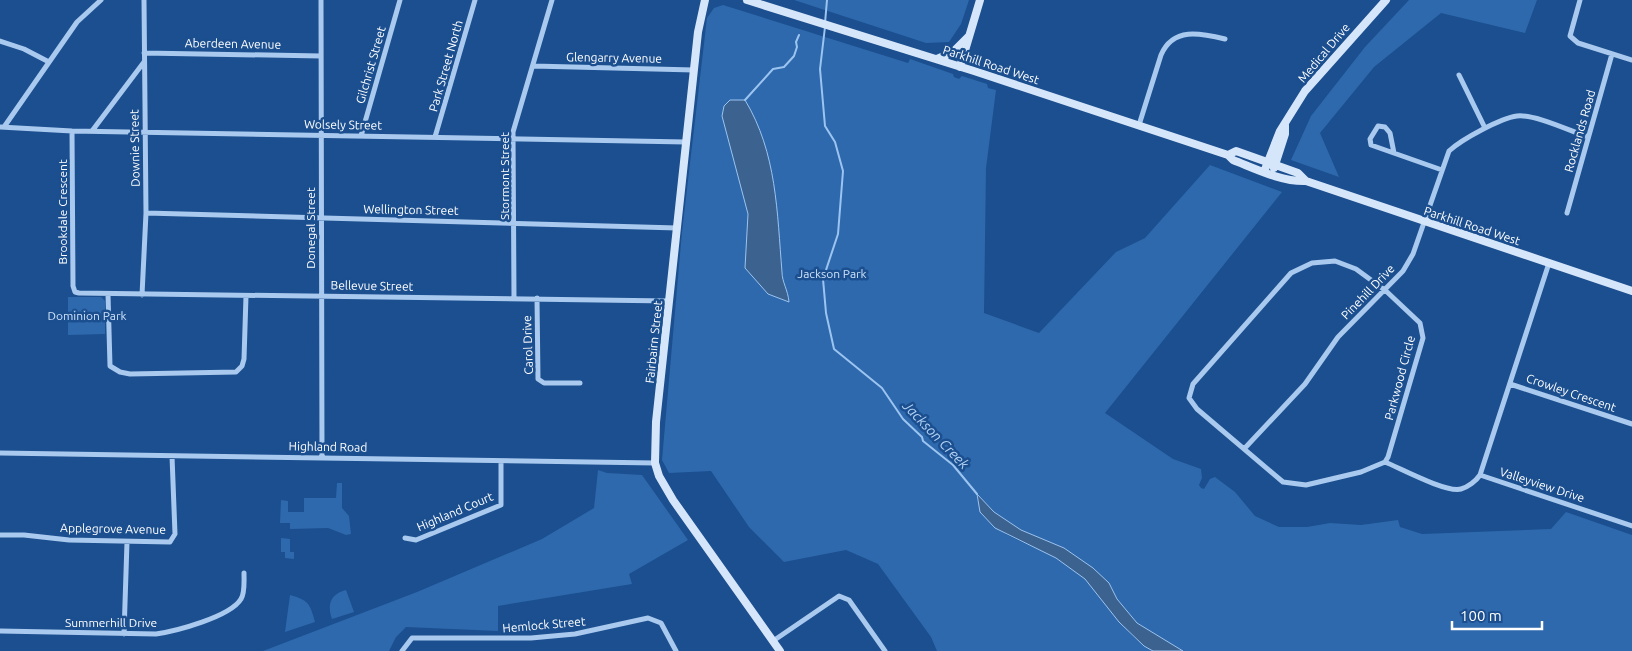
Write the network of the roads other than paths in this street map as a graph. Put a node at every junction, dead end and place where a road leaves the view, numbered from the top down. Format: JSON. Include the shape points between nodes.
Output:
{"nodes":[{"id":1,"x":90,"y":0,"type":"edge"},
{"id":2,"x":101,"y":0,"type":"edge"},
{"id":3,"x":144,"y":0,"type":"edge"},
{"id":4,"x":321,"y":0,"type":"edge"},
{"id":5,"x":400,"y":0,"type":"edge"},
{"id":6,"x":475,"y":0,"type":"edge"},
{"id":7,"x":552,"y":0,"type":"edge"},
{"id":8,"x":705,"y":0,"type":"edge"},
{"id":9,"x":746,"y":0,"type":"edge"},
{"id":10,"x":980,"y":0,"type":"edge"},
{"id":11,"x":1386,"y":0,"type":"edge"},
{"id":12,"x":1580,"y":0,"type":"edge"},
{"id":13,"x":96,"y":4,"type":"junction"},
{"id":14,"x":970,"y":35,"type":"junction"},
{"id":15,"x":1225,"y":38,"type":"dead end"},
{"id":16,"x":0,"y":41,"type":"edge"},
{"id":17,"x":144,"y":53,"type":"junction"},
{"id":18,"x":1612,"y":54,"type":"junction"},
{"id":19,"x":321,"y":56,"type":"junction"},
{"id":20,"x":937,"y":59,"type":"junction"},
{"id":21,"x":1632,"y":60,"type":"edge"},
{"id":22,"x":144,"y":61,"type":"junction"},
{"id":23,"x":49,"y":62,"type":"junction"},
{"id":24,"x":533,"y":66,"type":"junction"},
{"id":25,"x":960,"y":66,"type":"junction"},
{"id":26,"x":694,"y":70,"type":"junction"},
{"id":27,"x":1459,"y":75,"type":"dead end"},
{"id":28,"x":1139,"y":125,"type":"junction"},
{"id":29,"x":2,"y":127,"type":"edge"},
{"id":30,"x":1485,"y":128,"type":"junction"},
{"id":31,"x":72,"y":131,"type":"junction"},
{"id":32,"x":92,"y":131,"type":"junction"},
{"id":33,"x":145,"y":131,"type":"junction"},
{"id":34,"x":320,"y":135,"type":"junction"},
{"id":35,"x":361,"y":136,"type":"junction"},
{"id":36,"x":435,"y":137,"type":"junction"},
{"id":37,"x":1588,"y":137,"type":"junction"},
{"id":38,"x":514,"y":139,"type":"junction"},
{"id":39,"x":686,"y":142,"type":"junction"},
{"id":40,"x":1394,"y":153,"type":"junction"},
{"id":41,"x":1228,"y":155,"type":"junction"},
{"id":42,"x":1271,"y":164,"type":"junction"},
{"id":43,"x":1442,"y":170,"type":"junction"},
{"id":44,"x":1264,"y":172,"type":"junction"},
{"id":45,"x":1272,"y":174,"type":"junction"},
{"id":46,"x":1306,"y":181,"type":"junction"},
{"id":47,"x":146,"y":213,"type":"junction"},
{"id":48,"x":1566,"y":213,"type":"dead end"},
{"id":49,"x":321,"y":217,"type":"junction"},
{"id":50,"x":1425,"y":222,"type":"junction"},
{"id":51,"x":514,"y":223,"type":"junction"},
{"id":52,"x":677,"y":228,"type":"junction"},
{"id":53,"x":1549,"y":263,"type":"junction"},
{"id":54,"x":1632,"y":290,"type":"edge"},
{"id":55,"x":1386,"y":291,"type":"junction"},
{"id":56,"x":75,"y":292,"type":"joint"},
{"id":57,"x":108,"y":294,"type":"junction"},
{"id":58,"x":142,"y":295,"type":"junction"},
{"id":59,"x":322,"y":295,"type":"junction"},
{"id":60,"x":246,"y":296,"type":"junction"},
{"id":61,"x":514,"y":298,"type":"junction"},
{"id":62,"x":537,"y":298,"type":"junction"},
{"id":63,"x":669,"y":301,"type":"junction"},
{"id":64,"x":580,"y":383,"type":"dead end"},
{"id":65,"x":1510,"y":384,"type":"junction"},
{"id":66,"x":1632,"y":424,"type":"edge"},
{"id":67,"x":1244,"y":449,"type":"junction"},
{"id":68,"x":0,"y":453,"type":"edge"},
{"id":69,"x":172,"y":456,"type":"junction"},
{"id":70,"x":322,"y":457,"type":"junction"},
{"id":71,"x":501,"y":461,"type":"junction"},
{"id":72,"x":1385,"y":462,"type":"junction"},
{"id":73,"x":655,"y":463,"type":"junction"},
{"id":74,"x":1480,"y":476,"type":"junction"},
{"id":75,"x":1632,"y":526,"type":"edge"},
{"id":76,"x":0,"y":535,"type":"edge"},
{"id":77,"x":405,"y":538,"type":"dead end"},
{"id":78,"x":127,"y":542,"type":"junction"},
{"id":79,"x":244,"y":573,"type":"dead end"},
{"id":80,"x":0,"y":631,"type":"edge"},
{"id":81,"x":124,"y":634,"type":"junction"},
{"id":82,"x":773,"y":641,"type":"junction"},
{"id":83,"x":402,"y":651,"type":"edge"},
{"id":84,"x":676,"y":651,"type":"edge"},
{"id":85,"x":780,"y":651,"type":"edge"},
{"id":86,"x":885,"y":651,"type":"edge"}],
"edges":[{"from":1,"to":13,"type":"street"},
{"from":2,"to":13,"type":"street"},
{"from":3,"to":17,"type":"street","name":"Downie Street"},
{"from":4,"to":19,"type":"street","name":"Donegal Street"},
{"from":5,"to":35,"type":"street","name":"Gilchrist Street"},
{"from":6,"to":36,"type":"street","name":"Park Street North"},
{"from":7,"to":24,"type":"street","name":"Stormont Street"},
{"from":8,"to":26,"type":"main road","name":"Fairbairn Street"},
{"from":9,"to":20,"type":"main road","name":"Parkhill Road West"},
{"from":10,"to":14,"type":"main road"},
{"from":11,"to":42,"type":"main road","name":"Medical Drive","via":[[1305,91],[1280,131]]},
{"from":12,"to":18,"type":"street","via":[[1570,36],[1578,44]]},
{"from":13,"to":23,"type":"street","via":[[77,22]]},
{"from":14,"to":20,"type":"main road","via":[[953,52]]},
{"from":14,"to":25,"type":"main road"},
{"from":15,"to":28,"type":"street","via":[[1188,33],[1167,45]]},
{"from":16,"to":23,"type":"street"},
{"from":17,"to":19,"type":"street","name":"Aberdeen Avenue"},
{"from":17,"to":22,"type":"street","name":"Downie Street"},
{"from":18,"to":21,"type":"street"},
{"from":18,"to":37,"type":"street","name":"Rocklands Road"},
{"from":19,"to":34,"type":"street","name":"Donegal Street"},
{"from":20,"to":25,"type":"main road","name":"Parkhill Road West"},
{"from":22,"to":32,"type":"street"},
{"from":22,"to":33,"type":"street","name":"Downie Street"},
{"from":23,"to":29,"type":"street"},
{"from":24,"to":26,"type":"street","name":"Glengarry Avenue"},
{"from":24,"to":38,"type":"street","name":"Stormont Street","via":[[513,132]]},
{"from":25,"to":28,"type":"main road","name":"Parkhill Road West"},
{"from":26,"to":39,"type":"main road","name":"Fairbairn Street"},
{"from":27,"to":30,"type":"street"},
{"from":28,"to":41,"type":"main road","name":"Parkhill Road West"},
{"from":29,"to":31,"type":"street","name":"Wolsely Street"},
{"from":30,"to":37,"type":"street","name":"Pinehill Drive","via":[[1518,116]]},
{"from":30,"to":43,"type":"street","name":"Pinehill Drive","via":[[1456,144],[1449,151]]},
{"from":31,"to":32,"type":"street","name":"Wolsely Street"},
{"from":31,"to":56,"type":"street","name":"Brookdale Crescent"},
{"from":32,"to":33,"type":"street","name":"Wolsely Street"},
{"from":33,"to":34,"type":"street","name":"Wolsely Street"},
{"from":33,"to":47,"type":"street","name":"Downie Street"},
{"from":34,"to":35,"type":"street","name":"Wolsely Street"},
{"from":34,"to":49,"type":"street","name":"Donegal Street"},
{"from":35,"to":36,"type":"street","name":"Wolsely Street"},
{"from":36,"to":38,"type":"street","name":"Wolsely Street"},
{"from":37,"to":48,"type":"street","name":"Rocklands Road"},
{"from":38,"to":39,"type":"street","name":"Wolsely Street"},
{"from":38,"to":51,"type":"street","name":"Stormont Street"},
{"from":39,"to":52,"type":"main road","name":"Fairbairn Street"},
{"from":40,"to":40,"type":"street","via":[[1390,134],[1385,127],[1378,126],[1370,139],[1371,145]]},
{"from":40,"to":43,"type":"street"},
{"from":41,"to":42,"type":"main road","name":"Parkhill Road West","via":[[1236,151]]},
{"from":41,"to":44,"type":"main road","name":"Parkhill Road West"},
{"from":42,"to":44,"type":"main road","name":"Medical Drive"},
{"from":42,"to":45,"type":"main road","name":"Medical Drive"},
{"from":42,"to":46,"type":"main road","name":"Parkhill Road West","via":[[1298,173]]},
{"from":43,"to":50,"type":"street","name":"Pinehill Drive"},
{"from":44,"to":45,"type":"main road","name":"Parkhill Road West"},
{"from":45,"to":46,"type":"main road","name":"Parkhill Road West"},
{"from":46,"to":50,"type":"main road","name":"Parkhill Road West"},
{"from":47,"to":49,"type":"street","name":"Wellington Street"},
{"from":47,"to":58,"type":"street","name":"Downie Street"},
{"from":49,"to":51,"type":"street","name":"Wellington Street"},
{"from":49,"to":59,"type":"street","name":"Donegal Street"},
{"from":50,"to":53,"type":"main road","name":"Parkhill Road West"},
{"from":50,"to":55,"type":"street","name":"Pinehill Drive","via":[[1413,254]]},
{"from":51,"to":52,"type":"street","name":"Wellington Street"},
{"from":51,"to":61,"type":"street","name":"Stormont Street"},
{"from":52,"to":63,"type":"main road","name":"Fairbairn Street"},
{"from":53,"to":54,"type":"main road","name":"Parkhill Road West"},
{"from":53,"to":65,"type":"street","name":"Crowley Crescent"},
{"from":55,"to":67,"type":"street","name":"Pinehill Drive","via":[[1338,337],[1305,384]]},
{"from":55,"to":67,"type":"street","name":"Parkwood Circle","via":[[1356,269],[1335,262],[1312,263],[1292,273],[1275,288],[1193,384],[1189,398],[1197,410]]},
{"from":55,"to":72,"type":"street","name":"Parkwood Circle","via":[[1420,323],[1423,338]]},
{"from":56,"to":57,"type":"street","name":"Bellevue Street"},
{"from":57,"to":58,"type":"street","name":"Bellevue Street"},
{"from":57,"to":60,"type":"street","via":[[110,366],[130,374],[236,372],[244,359]]},
{"from":58,"to":60,"type":"street","name":"Bellevue Street"},
{"from":59,"to":60,"type":"street","name":"Bellevue Street"},
{"from":59,"to":61,"type":"street","name":"Bellevue Street"},
{"from":59,"to":70,"type":"street","name":"Donegal Street"},
{"from":61,"to":62,"type":"street","name":"Bellevue Street"},
{"from":62,"to":63,"type":"street","name":"Bellevue Street"},
{"from":62,"to":64,"type":"street","name":"Carol Drive","via":[[538,379],[544,383]]},
{"from":63,"to":73,"type":"main road","name":"Fairbairn Street","via":[[656,422]]},
{"from":65,"to":66,"type":"street","name":"Crowley Crescent"},
{"from":65,"to":74,"type":"street","name":"Valleyview Drive"},
{"from":67,"to":72,"type":"street","name":"Parkwood Circle","via":[[1283,482],[1306,485],[1361,472]]},
{"from":68,"to":69,"type":"street","name":"Highland Road"},
{"from":69,"to":70,"type":"street","name":"Highland Road"},
{"from":69,"to":78,"type":"street","name":"Applegrove Avenue","via":[[175,534],[170,542]]},
{"from":70,"to":71,"type":"street","name":"Highland Road"},
{"from":71,"to":73,"type":"street","name":"Highland Road"},
{"from":71,"to":77,"type":"street","name":"Highland Court","via":[[501,505],[416,540]]},
{"from":72,"to":74,"type":"street","via":[[1445,487],[1460,489]]},
{"from":73,"to":82,"type":"main road","name":"Fairbairn Street","via":[[673,500]]},
{"from":74,"to":75,"type":"street","name":"Valleyview Drive"},
{"from":76,"to":78,"type":"street","name":"Applegrove Avenue"},
{"from":78,"to":81,"type":"street"},
{"from":79,"to":81,"type":"street","name":"Summerhill Drive","via":[[242,597],[235,608],[174,632]]},
{"from":80,"to":81,"type":"street","name":"Summerhill Drive"},
{"from":82,"to":85,"type":"main road","name":"Fairbairn Street"},
{"from":82,"to":86,"type":"street","via":[[834,598],[844,596]]},
{"from":83,"to":84,"type":"street","name":"Hemlock Street","via":[[412,638],[531,638],[576,634],[648,618],[660,623]]}]}
